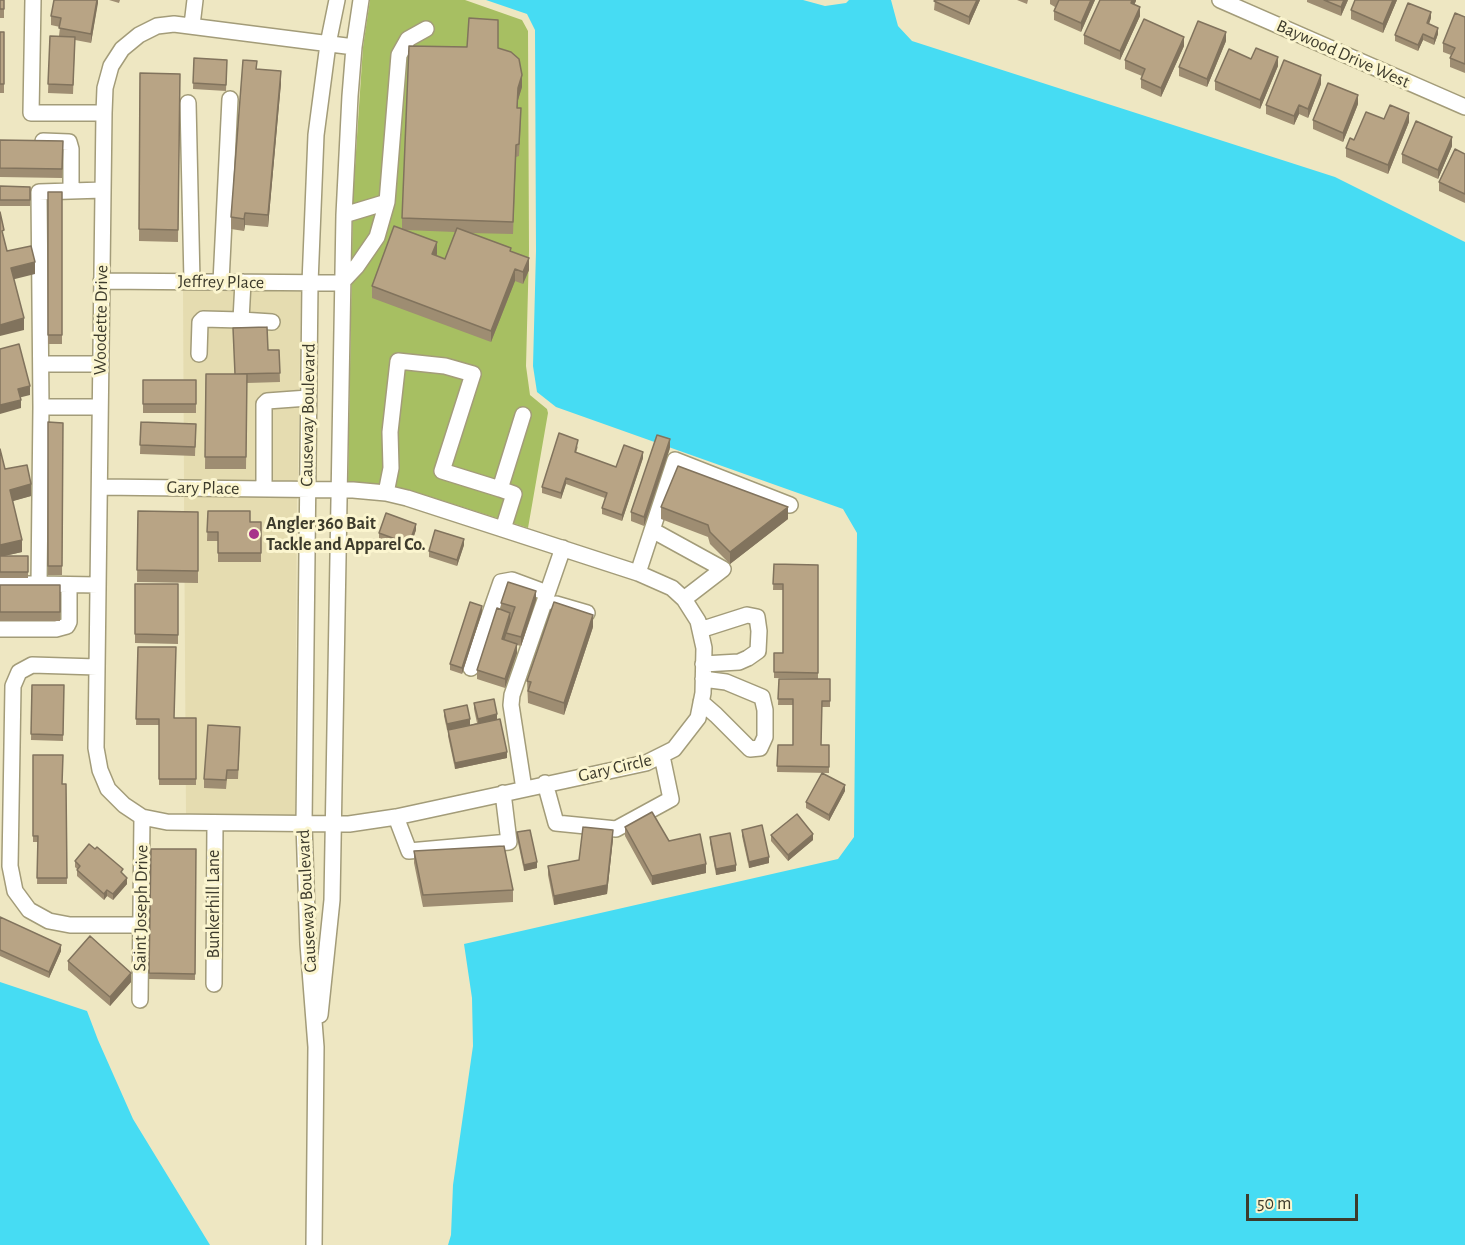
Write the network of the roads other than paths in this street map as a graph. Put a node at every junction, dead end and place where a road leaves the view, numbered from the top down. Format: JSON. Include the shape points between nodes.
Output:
{"nodes":[{"id":1,"x":33,"y":0,"type":"edge"},
{"id":2,"x":195,"y":0,"type":"edge"},
{"id":3,"x":337,"y":0,"type":"edge"},
{"id":4,"x":362,"y":0,"type":"edge"},
{"id":5,"x":1220,"y":0,"type":"edge"},
{"id":6,"x":192,"y":26,"type":"junction"},
{"id":7,"x":426,"y":29,"type":"dead end"},
{"id":8,"x":328,"y":44,"type":"junction"},
{"id":9,"x":354,"y":47,"type":"junction"},
{"id":10,"x":230,"y":99,"type":"dead end"},
{"id":11,"x":188,"y":103,"type":"dead end"},
{"id":12,"x":1465,"y":107,"type":"edge"},
{"id":13,"x":104,"y":113,"type":"junction"},
{"id":14,"x":30,"y":141,"type":"edge"},
{"id":15,"x":103,"y":190,"type":"junction"},
{"id":16,"x":71,"y":191,"type":"junction"},
{"id":17,"x":387,"y":202,"type":"junction"},
{"id":18,"x":344,"y":215,"type":"junction"},
{"id":19,"x":101,"y":280,"type":"junction"},
{"id":20,"x":192,"y":281,"type":"junction"},
{"id":21,"x":221,"y":282,"type":"junction"},
{"id":22,"x":243,"y":282,"type":"junction"},
{"id":23,"x":310,"y":283,"type":"junction"},
{"id":24,"x":341,"y":283,"type":"junction"},
{"id":25,"x":241,"y":320,"type":"junction"},
{"id":26,"x":272,"y":322,"type":"dead end"},
{"id":27,"x":199,"y":354,"type":"dead end"},
{"id":28,"x":41,"y":364,"type":"junction"},
{"id":29,"x":101,"y":364,"type":"junction"},
{"id":30,"x":308,"y":398,"type":"junction"},
{"id":31,"x":41,"y":407,"type":"junction"},
{"id":32,"x":100,"y":407,"type":"junction"},
{"id":33,"x":523,"y":415,"type":"dead end"},
{"id":34,"x":100,"y":487,"type":"junction"},
{"id":35,"x":264,"y":489,"type":"junction"},
{"id":36,"x":306,"y":489,"type":"junction"},
{"id":37,"x":500,"y":489,"type":"junction"},
{"id":38,"x":339,"y":490,"type":"junction"},
{"id":39,"x":386,"y":493,"type":"junction"},
{"id":40,"x":790,"y":505,"type":"edge"},
{"id":41,"x":503,"y":529,"type":"junction"},
{"id":42,"x":652,"y":530,"type":"junction"},
{"id":43,"x":563,"y":548,"type":"junction"},
{"id":44,"x":638,"y":573,"type":"junction"},
{"id":45,"x":0,"y":584,"type":"edge"},
{"id":46,"x":39,"y":584,"type":"junction"},
{"id":47,"x":69,"y":585,"type":"junction"},
{"id":48,"x":98,"y":585,"type":"junction"},
{"id":49,"x":546,"y":597,"type":"junction"},
{"id":50,"x":684,"y":599,"type":"junction"},
{"id":51,"x":587,"y":613,"type":"edge"},
{"id":52,"x":0,"y":628,"type":"edge"},
{"id":53,"x":700,"y":630,"type":"junction"},
{"id":54,"x":97,"y":667,"type":"junction"},
{"id":55,"x":471,"y":668,"type":"dead end"},
{"id":56,"x":703,"y":672,"type":"junction"},
{"id":57,"x":701,"y":702,"type":"junction"},
{"id":58,"x":662,"y":756,"type":"junction"},
{"id":59,"x":545,"y":783,"type":"junction"},
{"id":60,"x":524,"y":789,"type":"junction"},
{"id":61,"x":502,"y":793,"type":"junction"},
{"id":62,"x":142,"y":817,"type":"junction"},
{"id":63,"x":396,"y":817,"type":"junction"},
{"id":64,"x":214,"y":823,"type":"junction"},
{"id":65,"x":304,"y":824,"type":"junction"},
{"id":66,"x":334,"y":824,"type":"junction"},
{"id":67,"x":141,"y":925,"type":"junction"},
{"id":68,"x":214,"y":984,"type":"dead end"},
{"id":69,"x":140,"y":1000,"type":"dead end"},
{"id":70,"x":316,"y":1047,"type":"junction"},
{"id":71,"x":314,"y":1245,"type":"edge"}],
"edges":[{"from":1,"to":13,"type":"street","via":[[31,113]]},
{"from":2,"to":6,"type":"street"},
{"from":3,"to":8,"type":"street","name":"Causeway Boulevard"},
{"from":4,"to":9,"type":"street","name":"Causeway Boulevard"},
{"from":5,"to":12,"type":"street","name":"Baywood Drive West"},
{"from":6,"to":8,"type":"street","name":"Woodette Drive"},
{"from":6,"to":13,"type":"street","name":"Woodette Drive","via":[[157,26],[122,49],[111,66]]},
{"from":7,"to":17,"type":"street","via":[[408,39],[399,55]]},
{"from":8,"to":9,"type":"street","name":"Woodette Drive"},
{"from":8,"to":23,"type":"street","name":"Causeway Boulevard","via":[[316,135]]},
{"from":9,"to":18,"type":"street","name":"Causeway Boulevard"},
{"from":10,"to":21,"type":"street"},
{"from":11,"to":20,"type":"street"},
{"from":13,"to":15,"type":"street","name":"Woodette Drive"},
{"from":14,"to":16,"type":"street","via":[[69,142]]},
{"from":15,"to":16,"type":"street"},
{"from":15,"to":19,"type":"street","name":"Woodette Drive"},
{"from":16,"to":28,"type":"street","via":[[39,192]]},
{"from":17,"to":18,"type":"street"},
{"from":17,"to":24,"type":"street","via":[[377,237]]},
{"from":18,"to":24,"type":"street","name":"Causeway Boulevard"},
{"from":19,"to":20,"type":"street","name":"Jeffrey Place"},
{"from":19,"to":29,"type":"street","name":"Woodette Drive"},
{"from":20,"to":21,"type":"street","name":"Jeffrey Place"},
{"from":21,"to":22,"type":"street","name":"Jeffrey Place"},
{"from":22,"to":23,"type":"street","name":"Jeffrey Place"},
{"from":22,"to":25,"type":"street"},
{"from":23,"to":24,"type":"street","name":"Jeffrey Place"},
{"from":23,"to":30,"type":"street","name":"Causeway Boulevard"},
{"from":24,"to":38,"type":"street","name":"Causeway Boulevard"},
{"from":25,"to":26,"type":"street"},
{"from":25,"to":27,"type":"street","via":[[203,319]]},
{"from":28,"to":29,"type":"street"},
{"from":28,"to":31,"type":"street"},
{"from":29,"to":32,"type":"street","name":"Woodette Drive"},
{"from":30,"to":35,"type":"street","via":[[264,404]]},
{"from":30,"to":36,"type":"street","name":"Causeway Boulevard"},
{"from":31,"to":32,"type":"street"},
{"from":31,"to":46,"type":"street"},
{"from":32,"to":34,"type":"street","name":"Woodette Drive"},
{"from":33,"to":37,"type":"street"},
{"from":34,"to":35,"type":"street","name":"Gary Place"},
{"from":34,"to":48,"type":"street","name":"Woodette Drive"},
{"from":35,"to":36,"type":"street","name":"Gary Place"},
{"from":36,"to":38,"type":"street","name":"Gary Circle"},
{"from":36,"to":65,"type":"street","name":"Causeway Boulevard"},
{"from":37,"to":39,"type":"street","via":[[442,471],[473,374],[445,366],[398,361]]},
{"from":37,"to":41,"type":"street","via":[[514,494]]},
{"from":38,"to":39,"type":"street","name":"Gary Circle"},
{"from":38,"to":66,"type":"street","name":"Causeway Boulevard"},
{"from":39,"to":41,"type":"street","name":"Gary Circle"},
{"from":40,"to":42,"type":"street","via":[[675,460]]},
{"from":41,"to":43,"type":"street","name":"Gary Circle"},
{"from":42,"to":44,"type":"street"},
{"from":42,"to":50,"type":"street","via":[[723,569]]},
{"from":43,"to":44,"type":"street","name":"Gary Circle"},
{"from":43,"to":49,"type":"street"},
{"from":44,"to":50,"type":"street","name":"Gary Circle","via":[[672,588]]},
{"from":45,"to":46,"type":"street"},
{"from":46,"to":47,"type":"street"},
{"from":47,"to":48,"type":"street"},
{"from":47,"to":52,"type":"street","via":[[67,626],[56,630]]},
{"from":48,"to":54,"type":"street","name":"Woodette Drive"},
{"from":49,"to":51,"type":"street"},
{"from":49,"to":55,"type":"street","via":[[512,580],[501,582]]},
{"from":49,"to":60,"type":"street","via":[[512,695]]},
{"from":50,"to":53,"type":"street","name":"Gary Circle"},
{"from":53,"to":56,"type":"street","name":"Gary Circle"},
{"from":53,"to":56,"type":"street","via":[[747,615],[757,617],[759,631],[758,651],[739,662]]},
{"from":54,"to":62,"type":"street","name":"Woodette Drive","via":[[96,748],[100,770],[108,789]]},
{"from":54,"to":67,"type":"street","via":[[32,666],[19,672],[13,686],[10,866],[15,891],[29,910],[49,921],[70,925]]},
{"from":56,"to":57,"type":"street","name":"Gary Circle"},
{"from":56,"to":57,"type":"street","via":[[762,697],[765,737],[760,748],[750,748]]},
{"from":57,"to":58,"type":"street","name":"Gary Circle","via":[[698,718],[686,735]]},
{"from":58,"to":59,"type":"street","name":"Gary Circle","via":[[646,763]]},
{"from":58,"to":59,"type":"street","via":[[671,800],[616,829],[556,823]]},
{"from":59,"to":60,"type":"street","name":"Gary Circle"},
{"from":60,"to":61,"type":"street","name":"Gary Circle"},
{"from":61,"to":63,"type":"street","name":"Gary Circle"},
{"from":61,"to":63,"type":"street","via":[[509,842],[409,851]]},
{"from":62,"to":64,"type":"street","name":"Gary Circle"},
{"from":62,"to":67,"type":"street","name":"Saint Joseph Drive"},
{"from":63,"to":66,"type":"street","name":"Gary Circle"},
{"from":64,"to":65,"type":"street","name":"Gary Circle"},
{"from":64,"to":68,"type":"street","name":"Bunkerhill Lane"},
{"from":65,"to":66,"type":"street","name":"Gary Circle"},
{"from":65,"to":70,"type":"street","name":"Causeway Boulevard"},
{"from":66,"to":70,"type":"street","name":"Causeway Boulevard","via":[[330,930]]},
{"from":67,"to":69,"type":"street","name":"Saint Joseph Drive"},
{"from":70,"to":71,"type":"street","name":"Causeway Boulevard"}]}
